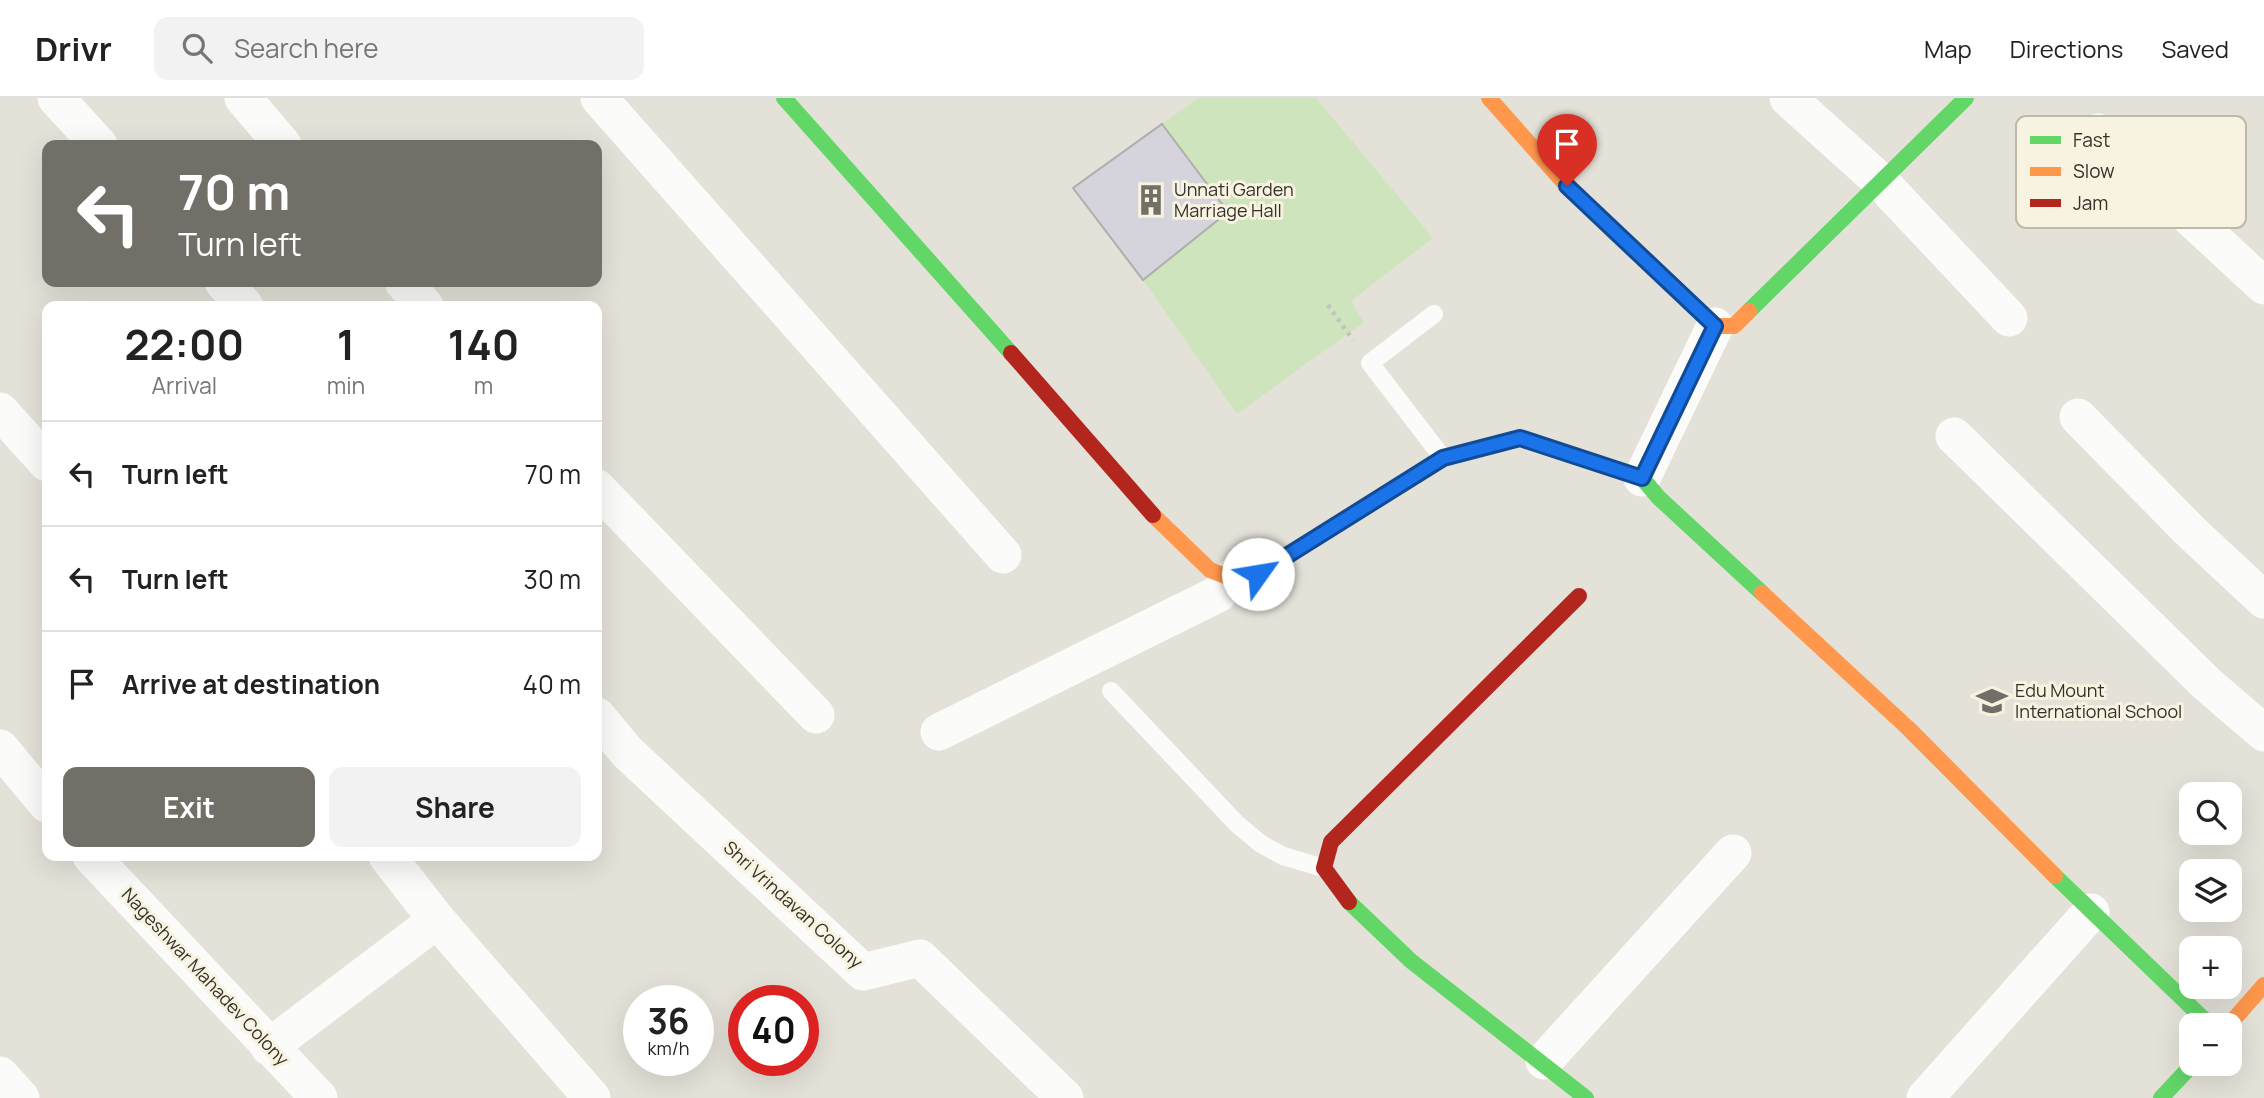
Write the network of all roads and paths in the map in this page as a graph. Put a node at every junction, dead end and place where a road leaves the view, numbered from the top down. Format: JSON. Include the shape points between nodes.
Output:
{"nodes":[{"id":1,"x":56,"y":98,"type":"edge"},
{"id":2,"x":243,"y":98,"type":"edge"},
{"id":3,"x":598,"y":98,"type":"edge"},
{"id":4,"x":784,"y":98,"type":"edge"},
{"id":5,"x":1489,"y":98,"type":"edge"},
{"id":6,"x":1788,"y":98,"type":"edge"},
{"id":7,"x":1966,"y":98,"type":"edge"},
{"id":8,"x":94,"y":140,"type":"edge"},
{"id":9,"x":279,"y":140,"type":"edge"},
{"id":10,"x":1880,"y":181,"type":"junction"},
{"id":11,"x":2201,"y":228,"type":"edge"},
{"id":12,"x":2264,"y":286,"type":"edge"},
{"id":13,"x":228,"y":287,"type":"edge"},
{"id":14,"x":408,"y":287,"type":"edge"},
{"id":15,"x":240,"y":301,"type":"edge"},
{"id":16,"x":420,"y":301,"type":"edge"},
{"id":17,"x":1328,"y":305,"type":"dead end"},
{"id":18,"x":1434,"y":314,"type":"dead end"},
{"id":19,"x":2009,"y":318,"type":"dead end"},
{"id":20,"x":1715,"y":326,"type":"junction"},
{"id":21,"x":1370,"y":363,"type":"junction"},
{"id":22,"x":0,"y":411,"type":"edge"},
{"id":23,"x":2078,"y":417,"type":"dead end"},
{"id":24,"x":1954,"y":436,"type":"dead end"},
{"id":25,"x":42,"y":457,"type":"edge"},
{"id":26,"x":1443,"y":458,"type":"junction"},
{"id":27,"x":1642,"y":478,"type":"junction"},
{"id":28,"x":602,"y":493,"type":"edge"},
{"id":29,"x":1003,"y":555,"type":"dead end"},
{"id":30,"x":1231,"y":578,"type":"junction"},
{"id":31,"x":1579,"y":596,"type":"dead end"},
{"id":32,"x":2264,"y":600,"type":"edge"},
{"id":33,"x":1111,"y":691,"type":"dead end"},
{"id":34,"x":816,"y":715,"type":"dead end"},
{"id":35,"x":602,"y":722,"type":"edge"},
{"id":36,"x":939,"y":732,"type":"dead end"},
{"id":37,"x":2264,"y":733,"type":"edge"},
{"id":38,"x":0,"y":748,"type":"edge"},
{"id":39,"x":42,"y":798,"type":"edge"},
{"id":40,"x":1733,"y":853,"type":"dead end"},
{"id":41,"x":96,"y":861,"type":"edge"},
{"id":42,"x":391,"y":861,"type":"edge"},
{"id":43,"x":1324,"y":868,"type":"junction"},
{"id":44,"x":2091,"y":912,"type":"junction"},
{"id":45,"x":437,"y":920,"type":"junction"},
{"id":46,"x":2264,"y":985,"type":"edge"},
{"id":47,"x":2197,"y":1013,"type":"edge"},
{"id":48,"x":2239,"y":1013,"type":"edge"},
{"id":49,"x":269,"y":1047,"type":"junction"},
{"id":50,"x":1544,"y":1061,"type":"junction"},
{"id":51,"x":0,"y":1075,"type":"edge"},
{"id":52,"x":2182,"y":1076,"type":"edge"},
{"id":53,"x":21,"y":1098,"type":"edge"},
{"id":54,"x":319,"y":1098,"type":"edge"},
{"id":55,"x":592,"y":1098,"type":"edge"},
{"id":56,"x":1065,"y":1098,"type":"edge"},
{"id":57,"x":1586,"y":1098,"type":"edge"},
{"id":58,"x":1925,"y":1098,"type":"edge"},
{"id":59,"x":2161,"y":1098,"type":"edge"}],
"edges":[{"from":1,"to":8,"type":"street"},
{"from":2,"to":9,"type":"street"},
{"from":3,"to":29,"type":"street"},
{"from":4,"to":30,"type":"main road","via":[[1139,501],[1210,570]]},
{"from":5,"to":20,"type":"main road","via":[[1567,186]]},
{"from":6,"to":10,"type":"street"},
{"from":7,"to":10,"type":"main road"},
{"from":10,"to":19,"type":"street"},
{"from":10,"to":20,"type":"main road","via":[[1734,326]]},
{"from":11,"to":12,"type":"street"},
{"from":13,"to":15,"type":"street"},
{"from":14,"to":16,"type":"street"},
{"from":17,"to":21,"type":"path"},
{"from":18,"to":21,"type":"lane"},
{"from":20,"to":27,"type":"street"},
{"from":21,"to":26,"type":"lane"},
{"from":22,"to":25,"type":"street"},
{"from":23,"to":32,"type":"street"},
{"from":24,"to":37,"type":"street","via":[[2207,684]]},
{"from":26,"to":27,"type":"main road","via":[[1520,438]]},
{"from":26,"to":30,"type":"main road","via":[[1258,574]]},
{"from":27,"to":44,"type":"main road","via":[[1909,729]]},
{"from":28,"to":34,"type":"street"},
{"from":30,"to":36,"type":"street","via":[[1218,594]]},
{"from":31,"to":43,"type":"main road","via":[[1331,842]]},
{"from":33,"to":43,"type":"lane","via":[[1261,844]]},
{"from":35,"to":56,"type":"street","name":"Shri Vrindavan Colony","via":[[627,752],[863,972],[920,958]]},
{"from":38,"to":39,"type":"street"},
{"from":40,"to":50,"type":"street"},
{"from":41,"to":49,"type":"street","name":"Nageshwar Mahadev Colony"},
{"from":42,"to":45,"type":"street"},
{"from":43,"to":50,"type":"main road","via":[[1356,910],[1441,984]]},
{"from":44,"to":47,"type":"main road"},
{"from":44,"to":58,"type":"street"},
{"from":45,"to":49,"type":"street"},
{"from":45,"to":55,"type":"street"},
{"from":46,"to":48,"type":"main road"},
{"from":49,"to":54,"type":"street","name":"Nageshwar Mahadev Colony"},
{"from":50,"to":57,"type":"main road"},
{"from":51,"to":53,"type":"street"},
{"from":52,"to":59,"type":"main road"}]}
